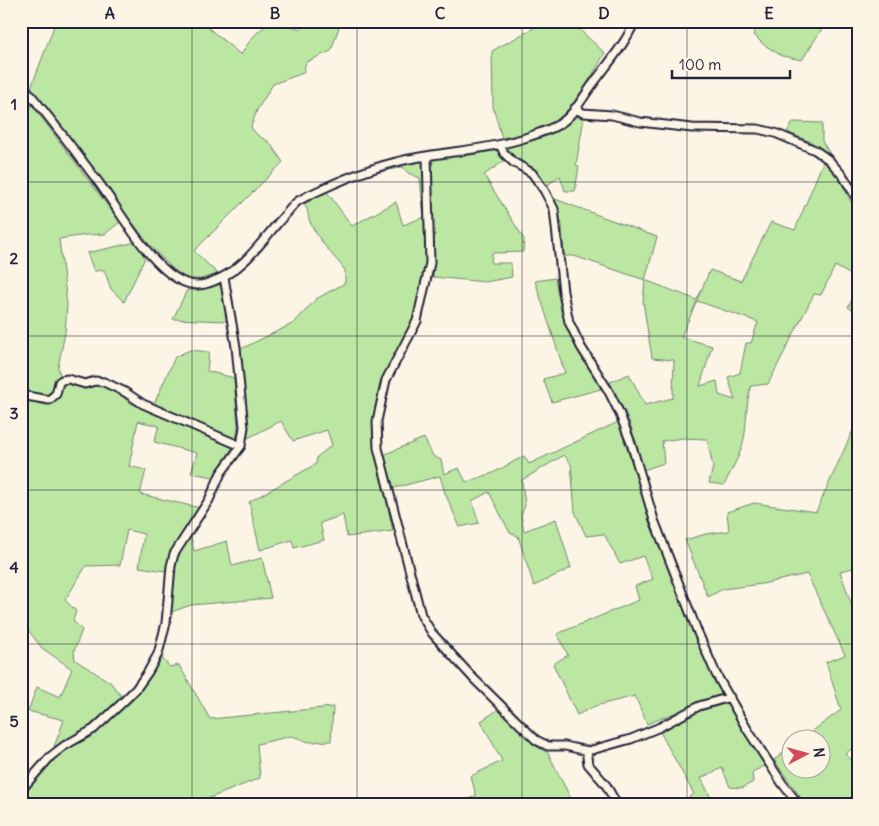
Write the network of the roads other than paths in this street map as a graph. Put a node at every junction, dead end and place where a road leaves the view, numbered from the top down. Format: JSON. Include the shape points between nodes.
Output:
{"nodes":[{"id":1,"x":635,"y":21,"type":"edge"},
{"id":2,"x":21,"y":83,"type":"edge"},
{"id":3,"x":575,"y":108,"type":"junction"},
{"id":4,"x":500,"y":145,"type":"junction"},
{"id":5,"x":428,"y":156,"type":"junction"},
{"id":6,"x":858,"y":200,"type":"edge"},
{"id":7,"x":224,"y":277,"type":"junction"},
{"id":8,"x":21,"y":395,"type":"edge"},
{"id":9,"x":241,"y":446,"type":"junction"},
{"id":10,"x":730,"y":697,"type":"junction"},
{"id":11,"x":588,"y":751,"type":"junction"},
{"id":12,"x":21,"y":790,"type":"edge"},
{"id":13,"x":617,"y":805,"type":"edge"},
{"id":14,"x":799,"y":805,"type":"edge"}],
"edges":[{"from":1,"to":3,"type":"street"},
{"from":2,"to":7,"type":"street","via":[[98,181],[146,250],[163,268],[190,284]]},
{"from":3,"to":4,"type":"street","via":[[564,121],[551,129]]},
{"from":3,"to":6,"type":"street","via":[[583,113],[612,115],[640,122],[692,128],[758,129],[775,133],[815,150],[829,160]]},
{"from":4,"to":5,"type":"street"},
{"from":4,"to":10,"type":"street","via":[[513,162],[532,173],[554,209],[569,322],[619,412],[654,520],[698,633]]},
{"from":5,"to":7,"type":"street","via":[[357,173],[297,202],[260,247]]},
{"from":5,"to":11,"type":"street","via":[[430,263],[417,322],[386,380],[377,421],[378,448],[421,615],[432,633],[474,679],[536,740],[548,746]]},
{"from":7,"to":9,"type":"street","via":[[236,347],[244,427]]},
{"from":8,"to":9,"type":"street","via":[[49,400],[56,394],[62,380],[86,384],[104,382],[143,404]]},
{"from":9,"to":12,"type":"street","via":[[221,473],[210,500],[174,554],[166,623],[158,654],[148,672],[122,703],[94,729],[58,751]]},
{"from":10,"to":11,"type":"street","via":[[699,706],[660,727]]},
{"from":10,"to":14,"type":"street","via":[[767,760]]},
{"from":11,"to":13,"type":"street","via":[[588,764],[606,785]]}]}
